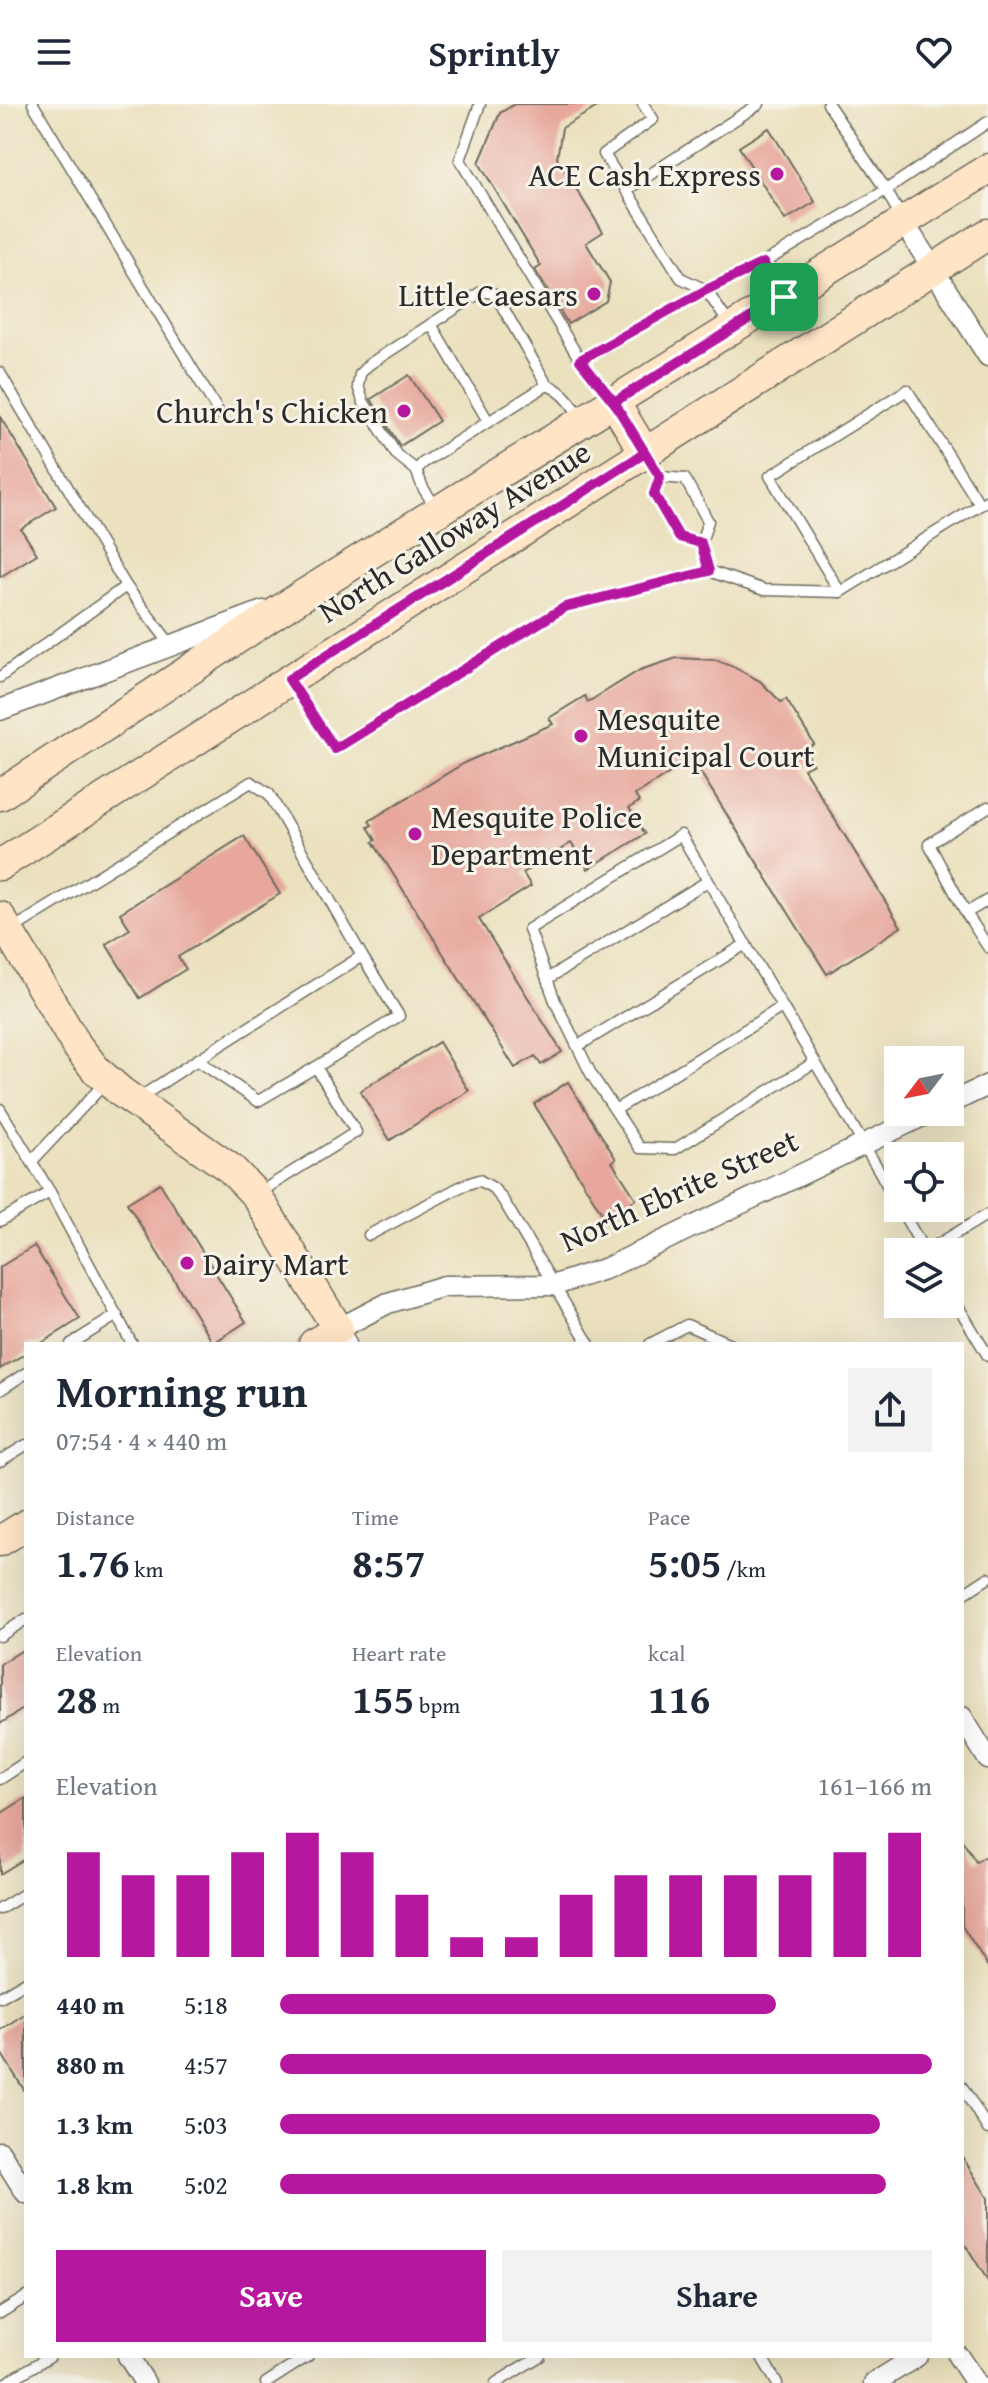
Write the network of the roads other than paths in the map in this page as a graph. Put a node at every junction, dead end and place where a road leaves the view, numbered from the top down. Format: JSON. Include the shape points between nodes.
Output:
{"nodes":[{"id":1,"x":33,"y":104,"type":"edge"},
{"id":2,"x":480,"y":104,"type":"edge"},
{"id":3,"x":643,"y":104,"type":"edge"},
{"id":4,"x":759,"y":104,"type":"edge"},
{"id":5,"x":828,"y":104,"type":"edge"},
{"id":6,"x":988,"y":122,"type":"edge"},
{"id":7,"x":988,"y":169,"type":"edge"},
{"id":8,"x":626,"y":190,"type":"junction"},
{"id":9,"x":886,"y":190,"type":"junction"},
{"id":10,"x":904,"y":223,"type":"junction"},
{"id":11,"x":988,"y":234,"type":"edge"},
{"id":12,"x":763,"y":263,"type":"junction"},
{"id":13,"x":934,"y":270,"type":"junction"},
{"id":14,"x":706,"y":290,"type":"junction"},
{"id":15,"x":784,"y":297,"type":"junction"},
{"id":16,"x":431,"y":324,"type":"junction"},
{"id":17,"x":732,"y":329,"type":"junction"},
{"id":18,"x":988,"y":356,"type":"edge"},
{"id":19,"x":580,"y":360,"type":"junction"},
{"id":20,"x":0,"y":373,"type":"edge"},
{"id":21,"x":547,"y":385,"type":"junction"},
{"id":22,"x":614,"y":402,"type":"junction"},
{"id":23,"x":219,"y":413,"type":"dead end"},
{"id":24,"x":488,"y":421,"type":"junction"},
{"id":25,"x":583,"y":421,"type":"junction"},
{"id":26,"x":652,"y":465,"type":"junction"},
{"id":27,"x":416,"y":470,"type":"junction"},
{"id":28,"x":984,"y":502,"type":"edge"},
{"id":29,"x":438,"y":511,"type":"junction"},
{"id":30,"x":701,"y":543,"type":"junction"},
{"id":31,"x":709,"y":571,"type":"junction"},
{"id":32,"x":126,"y":586,"type":"junction"},
{"id":33,"x":840,"y":592,"type":"junction"},
{"id":34,"x":300,"y":597,"type":"junction"},
{"id":35,"x":171,"y":645,"type":"junction"},
{"id":36,"x":0,"y":677,"type":"edge"},
{"id":37,"x":289,"y":679,"type":"junction"},
{"id":38,"x":0,"y":710,"type":"edge"},
{"id":39,"x":0,"y":795,"type":"edge"},
{"id":40,"x":988,"y":807,"type":"edge"},
{"id":41,"x":0,"y":865,"type":"edge"},
{"id":42,"x":708,"y":881,"type":"junction"},
{"id":43,"x":988,"y":900,"type":"edge"},
{"id":44,"x":966,"y":913,"type":"junction"},
{"id":45,"x":4,"y":924,"type":"edge"},
{"id":46,"x":746,"y":944,"type":"junction"},
{"id":47,"x":988,"y":947,"type":"edge"},
{"id":48,"x":362,"y":956,"type":"junction"},
{"id":49,"x":547,"y":979,"type":"junction"},
{"id":50,"x":782,"y":1007,"type":"junction"},
{"id":51,"x":578,"y":1046,"type":"junction"},
{"id":52,"x":197,"y":1060,"type":"junction"},
{"id":53,"x":815,"y":1062,"type":"junction"},
{"id":54,"x":316,"y":1067,"type":"junction"},
{"id":55,"x":108,"y":1080,"type":"junction"},
{"id":56,"x":988,"y":1085,"type":"edge"},
{"id":57,"x":964,"y":1096,"type":"edge"},
{"id":58,"x":135,"y":1101,"type":"junction"},
{"id":59,"x":0,"y":1109,"type":"edge"},
{"id":60,"x":615,"y":1110,"type":"junction"},
{"id":61,"x":902,"y":1126,"type":"edge"},
{"id":62,"x":863,"y":1145,"type":"junction"},
{"id":63,"x":32,"y":1161,"type":"junction"},
{"id":64,"x":884,"y":1181,"type":"edge"},
{"id":65,"x":50,"y":1192,"type":"junction"},
{"id":66,"x":256,"y":1195,"type":"junction"},
{"id":67,"x":988,"y":1214,"type":"edge"},
{"id":68,"x":0,"y":1221,"type":"edge"},
{"id":69,"x":369,"y":1235,"type":"dead end"},
{"id":70,"x":948,"y":1238,"type":"edge"},
{"id":71,"x":555,"y":1285,"type":"junction"},
{"id":72,"x":117,"y":1315,"type":"junction"},
{"id":73,"x":964,"y":1316,"type":"edge"},
{"id":74,"x":333,"y":1339,"type":"edge"},
{"id":75,"x":74,"y":1342,"type":"edge"},
{"id":76,"x":131,"y":1342,"type":"edge"},
{"id":77,"x":588,"y":1342,"type":"edge"},
{"id":78,"x":651,"y":1342,"type":"edge"},
{"id":79,"x":725,"y":1342,"type":"edge"},
{"id":80,"x":988,"y":1356,"type":"edge"},
{"id":81,"x":24,"y":1374,"type":"edge"},
{"id":82,"x":0,"y":1390,"type":"edge"},
{"id":83,"x":24,"y":1446,"type":"edge"},
{"id":84,"x":0,"y":1461,"type":"edge"},
{"id":85,"x":24,"y":1526,"type":"edge"},
{"id":86,"x":0,"y":1541,"type":"edge"},
{"id":87,"x":988,"y":1578,"type":"edge"},
{"id":88,"x":964,"y":1594,"type":"edge"},
{"id":89,"x":24,"y":1620,"type":"edge"},
{"id":90,"x":0,"y":1636,"type":"edge"},
{"id":91,"x":964,"y":1720,"type":"edge"},
{"id":92,"x":988,"y":1759,"type":"edge"},
{"id":93,"x":24,"y":1763,"type":"edge"},
{"id":94,"x":0,"y":1779,"type":"edge"},
{"id":95,"x":24,"y":1894,"type":"edge"},
{"id":96,"x":0,"y":1909,"type":"edge"},
{"id":97,"x":24,"y":1983,"type":"edge"},
{"id":98,"x":0,"y":1997,"type":"edge"},
{"id":99,"x":964,"y":2090,"type":"edge"},
{"id":100,"x":988,"y":2129,"type":"edge"},
{"id":101,"x":0,"y":2152,"type":"edge"},
{"id":102,"x":24,"y":2190,"type":"edge"},
{"id":103,"x":24,"y":2298,"type":"edge"},
{"id":104,"x":0,"y":2313,"type":"edge"},
{"id":105,"x":47,"y":2358,"type":"edge"},
{"id":106,"x":129,"y":2358,"type":"edge"},
{"id":107,"x":305,"y":2358,"type":"edge"},
{"id":108,"x":537,"y":2358,"type":"edge"},
{"id":109,"x":762,"y":2358,"type":"edge"},
{"id":110,"x":914,"y":2358,"type":"edge"},
{"id":111,"x":959,"y":2358,"type":"edge"},
{"id":112,"x":6,"y":2383,"type":"edge"},
{"id":113,"x":145,"y":2383,"type":"edge"},
{"id":114,"x":266,"y":2383,"type":"edge"},
{"id":115,"x":496,"y":2383,"type":"edge"},
{"id":116,"x":777,"y":2383,"type":"edge"},
{"id":117,"x":874,"y":2383,"type":"edge"},
{"id":118,"x":976,"y":2383,"type":"edge"}],
"edges":[{"from":1,"to":23,"type":"lane"},
{"from":2,"to":19,"type":"lane","via":[[460,160]]},
{"from":3,"to":8,"type":"lane","via":[[653,119],[604,154]]},
{"from":4,"to":8,"type":"lane"},
{"from":5,"to":9,"type":"lane"},
{"from":6,"to":9,"type":"lane"},
{"from":7,"to":10,"type":"main road","name":"North Galloway Avenue"},
{"from":8,"to":14,"type":"lane","via":[[681,278]]},
{"from":9,"to":10,"type":"lane"},
{"from":9,"to":12,"type":"lane"},
{"from":10,"to":13,"type":"street"},
{"from":10,"to":15,"type":"main road","name":"North Galloway Avenue"},
{"from":11,"to":13,"type":"main road","name":"North Galloway Avenue"},
{"from":12,"to":14,"type":"lane"},
{"from":12,"to":15,"type":"lane"},
{"from":13,"to":18,"type":"street"},
{"from":13,"to":26,"type":"main road","name":"North Galloway Avenue"},
{"from":14,"to":17,"type":"lane"},
{"from":14,"to":19,"type":"lane"},
{"from":15,"to":17,"type":"main road","name":"North Galloway Avenue"},
{"from":16,"to":21,"type":"lane","via":[[481,292],[491,292]]},
{"from":16,"to":24,"type":"lane"},
{"from":16,"to":27,"type":"lane","via":[[368,365],[358,386],[390,446]]},
{"from":17,"to":22,"type":"main road","name":"North Galloway Avenue"},
{"from":19,"to":22,"type":"lane"},
{"from":20,"to":32,"type":"lane"},
{"from":21,"to":24,"type":"lane"},
{"from":21,"to":25,"type":"lane","via":[[566,398]]},
{"from":22,"to":25,"type":"main road","name":"North Galloway Avenue"},
{"from":22,"to":26,"type":"main road"},
{"from":24,"to":27,"type":"lane"},
{"from":25,"to":29,"type":"main road","name":"North Galloway Avenue"},
{"from":26,"to":30,"type":"lane","via":[[654,494],[679,537]]},
{"from":26,"to":30,"type":"lane","via":[[685,479],[708,521]]},
{"from":26,"to":37,"type":"main road","name":"North Galloway Avenue"},
{"from":27,"to":29,"type":"lane"},
{"from":28,"to":33,"type":"lane"},
{"from":28,"to":33,"type":"lane","via":[[907,390],[770,476]]},
{"from":29,"to":34,"type":"main road","name":"North Galloway Avenue"},
{"from":30,"to":31,"type":"lane"},
{"from":31,"to":33,"type":"lane","via":[[764,590]]},
{"from":31,"to":37,"type":"lane","via":[[565,607],[335,749]]},
{"from":32,"to":35,"type":"lane"},
{"from":32,"to":36,"type":"lane"},
{"from":34,"to":35,"type":"street"},
{"from":34,"to":39,"type":"main road","name":"North Galloway Avenue"},
{"from":35,"to":38,"type":"street"},
{"from":37,"to":41,"type":"main road","name":"North Galloway Avenue"},
{"from":40,"to":44,"type":"lane","via":[[929,844]]},
{"from":42,"to":46,"type":"lane"},
{"from":42,"to":49,"type":"lane"},
{"from":42,"to":49,"type":"lane","via":[[681,835],[529,929]]},
{"from":43,"to":44,"type":"lane"},
{"from":44,"to":47,"type":"lane"},
{"from":45,"to":48,"type":"lane","via":[[251,782],[269,794]]},
{"from":45,"to":55,"type":"main road","via":[[77,1046]]},
{"from":46,"to":50,"type":"lane"},
{"from":46,"to":51,"type":"lane"},
{"from":48,"to":52,"type":"lane"},
{"from":48,"to":54,"type":"lane","via":[[399,1016]]},
{"from":49,"to":51,"type":"lane"},
{"from":50,"to":53,"type":"lane"},
{"from":50,"to":60,"type":"lane"},
{"from":51,"to":60,"type":"lane"},
{"from":52,"to":54,"type":"lane","via":[[258,1101]]},
{"from":52,"to":58,"type":"lane"},
{"from":53,"to":60,"type":"lane","via":[[675,1149],[640,1148]]},
{"from":53,"to":62,"type":"lane"},
{"from":54,"to":66,"type":"lane","via":[[356,1132]]},
{"from":55,"to":58,"type":"main road"},
{"from":55,"to":63,"type":"lane"},
{"from":56,"to":57,"type":"street"},
{"from":58,"to":66,"type":"main road","via":[[231,1169]]},
{"from":59,"to":63,"type":"lane"},
{"from":61,"to":62,"type":"street","name":"North Ebrite Street"},
{"from":62,"to":64,"type":"lane"},
{"from":62,"to":71,"type":"street","name":"North Ebrite Street","via":[[607,1268]]},
{"from":63,"to":65,"type":"lane"},
{"from":65,"to":68,"type":"lane"},
{"from":65,"to":72,"type":"lane"},
{"from":66,"to":74,"type":"main road"},
{"from":67,"to":70,"type":"lane"},
{"from":69,"to":71,"type":"lane","via":[[479,1180],[503,1200]]},
{"from":71,"to":74,"type":"street","name":"North Ebrite Street","via":[[444,1286],[388,1303]]},
{"from":71,"to":77,"type":"lane"},
{"from":72,"to":75,"type":"lane"},
{"from":72,"to":76,"type":"lane"},
{"from":73,"to":80,"type":"lane"},
{"from":78,"to":79,"type":"lane","via":[[687,1325]]},
{"from":81,"to":82,"type":"lane"},
{"from":83,"to":84,"type":"lane"},
{"from":85,"to":86,"type":"main road"},
{"from":87,"to":88,"type":"lane"},
{"from":89,"to":90,"type":"lane"},
{"from":91,"to":92,"type":"street"},
{"from":93,"to":94,"type":"lane"},
{"from":95,"to":96,"type":"lane"},
{"from":97,"to":98,"type":"lane"},
{"from":99,"to":100,"type":"lane"},
{"from":101,"to":102,"type":"street"},
{"from":103,"to":104,"type":"lane"},
{"from":105,"to":112,"type":"lane"},
{"from":106,"to":113,"type":"street"},
{"from":107,"to":114,"type":"lane"},
{"from":108,"to":115,"type":"lane"},
{"from":109,"to":116,"type":"lane"},
{"from":110,"to":117,"type":"street"},
{"from":111,"to":118,"type":"street"}]}
